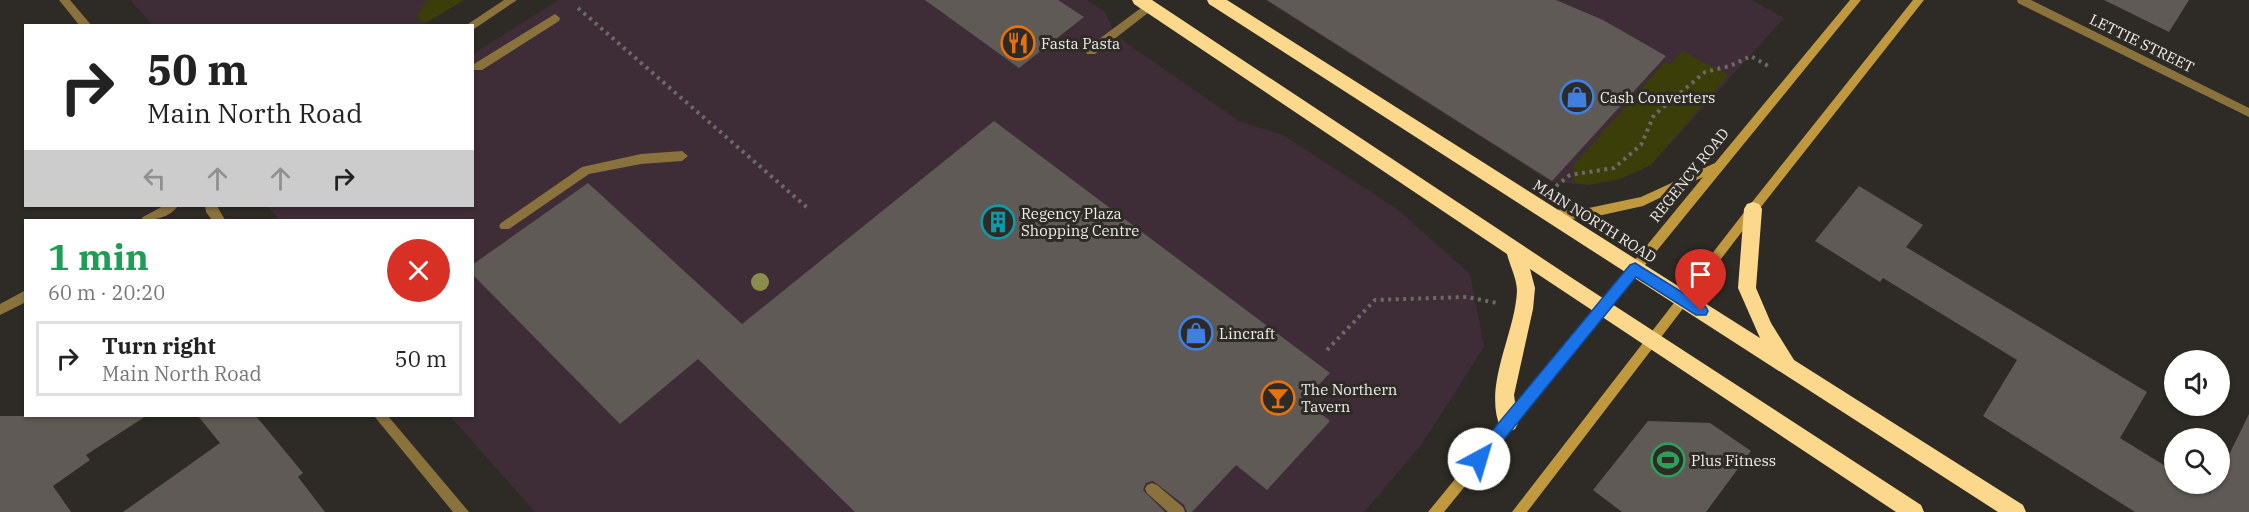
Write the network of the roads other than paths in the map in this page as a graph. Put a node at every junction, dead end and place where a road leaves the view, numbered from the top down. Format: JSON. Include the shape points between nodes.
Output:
{"nodes":[{"id":1,"x":64,"y":0,"type":"edge"},
{"id":2,"x":512,"y":0,"type":"edge"},
{"id":3,"x":1215,"y":0,"type":"edge"},
{"id":4,"x":1856,"y":0,"type":"edge"},
{"id":5,"x":1919,"y":0,"type":"edge"},
{"id":6,"x":2022,"y":0,"type":"edge"},
{"id":7,"x":1144,"y":3,"type":"edge"},
{"id":8,"x":555,"y":18,"type":"dead end"},
{"id":9,"x":85,"y":24,"type":"edge"},
{"id":10,"x":473,"y":24,"type":"edge"},
{"id":11,"x":1091,"y":51,"type":"dead end"},
{"id":12,"x":478,"y":67,"type":"dead end"},
{"id":13,"x":2249,"y":113,"type":"edge"},
{"id":14,"x":682,"y":156,"type":"dead end"},
{"id":15,"x":1719,"y":165,"type":"junction"},
{"id":16,"x":170,"y":207,"type":"edge"},
{"id":17,"x":1753,"y":209,"type":"junction"},
{"id":18,"x":1545,"y":213,"type":"junction"},
{"id":19,"x":149,"y":219,"type":"edge"},
{"id":20,"x":505,"y":226,"type":"dead end"},
{"id":21,"x":1515,"y":250,"type":"junction"},
{"id":22,"x":1635,"y":269,"type":"junction"},
{"id":23,"x":24,"y":296,"type":"edge"},
{"id":24,"x":1683,"y":300,"type":"junction"},
{"id":25,"x":1603,"y":308,"type":"junction"},
{"id":26,"x":0,"y":310,"type":"edge"},
{"id":27,"x":1652,"y":341,"type":"junction"},
{"id":28,"x":1788,"y":364,"type":"junction"},
{"id":29,"x":381,"y":417,"type":"edge"},
{"id":30,"x":1508,"y":423,"type":"junction"},
{"id":31,"x":1152,"y":489,"type":"dead end"},
{"id":32,"x":462,"y":512,"type":"edge"},
{"id":33,"x":1178,"y":512,"type":"edge"},
{"id":34,"x":1435,"y":512,"type":"edge"},
{"id":35,"x":1519,"y":512,"type":"edge"},
{"id":36,"x":1914,"y":512,"type":"edge"},
{"id":37,"x":2016,"y":512,"type":"edge"}],
"edges":[{"from":1,"to":9,"type":"street"},
{"from":2,"to":10,"type":"street"},
{"from":3,"to":18,"type":"highway","name":"MAIN NORTH ROAD"},
{"from":4,"to":15,"type":"main road","name":"REGENCY ROAD"},
{"from":5,"to":17,"type":"main road"},
{"from":6,"to":13,"type":"street","name":"LETTIE STREET"},
{"from":7,"to":11,"type":"street"},
{"from":7,"to":21,"type":"highway"},
{"from":8,"to":12,"type":"street"},
{"from":14,"to":20,"type":"street","via":[[586,170]]},
{"from":15,"to":18,"type":"main road","via":[[1643,201],[1584,214]]},
{"from":15,"to":22,"type":"main road","name":"REGENCY ROAD"},
{"from":16,"to":19,"type":"street"},
{"from":17,"to":24,"type":"main road"},
{"from":17,"to":28,"type":"highway","via":[[1747,288],[1764,328]]},
{"from":18,"to":22,"type":"highway","name":"MAIN NORTH ROAD"},
{"from":21,"to":25,"type":"highway"},
{"from":21,"to":30,"type":"highway","via":[[1526,288],[1504,395]]},
{"from":22,"to":24,"type":"highway","name":"MAIN NORTH ROAD"},
{"from":22,"to":25,"type":"main road","name":"REGENCY ROAD"},
{"from":23,"to":26,"type":"street"},
{"from":24,"to":27,"type":"main road"},
{"from":24,"to":28,"type":"highway","name":"MAIN NORTH ROAD"},
{"from":25,"to":27,"type":"highway"},
{"from":25,"to":30,"type":"main road","name":"REGENCY ROAD"},
{"from":27,"to":35,"type":"main road"},
{"from":27,"to":36,"type":"highway"},
{"from":28,"to":37,"type":"highway","name":"MAIN NORTH ROAD"},
{"from":29,"to":32,"type":"street"},
{"from":30,"to":34,"type":"main road","name":"REGENCY ROAD"},
{"from":31,"to":33,"type":"street"}]}
